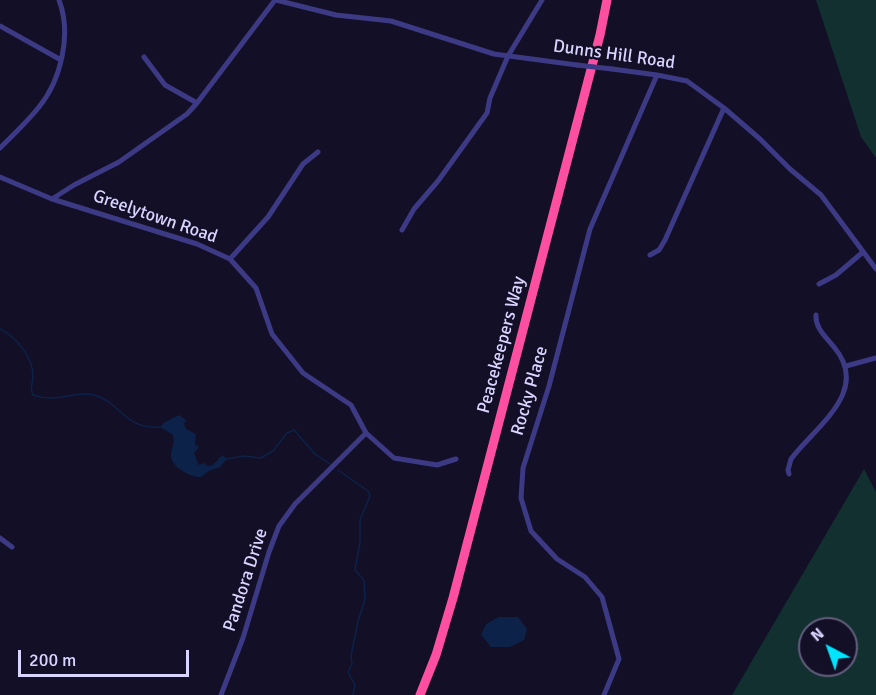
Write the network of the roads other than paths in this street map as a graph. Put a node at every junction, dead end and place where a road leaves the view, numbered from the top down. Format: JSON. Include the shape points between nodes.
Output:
{"nodes":[{"id":1,"x":59,"y":0,"type":"edge"},
{"id":2,"x":275,"y":0,"type":"edge"},
{"id":3,"x":542,"y":0,"type":"edge"},
{"id":4,"x":607,"y":0,"type":"edge"},
{"id":5,"x":0,"y":26,"type":"edge"},
{"id":6,"x":508,"y":56,"type":"junction"},
{"id":7,"x":144,"y":57,"type":"dead end"},
{"id":8,"x":61,"y":60,"type":"junction"},
{"id":9,"x":657,"y":75,"type":"junction"},
{"id":10,"x":197,"y":103,"type":"junction"},
{"id":11,"x":724,"y":108,"type":"junction"},
{"id":12,"x":0,"y":148,"type":"edge"},
{"id":13,"x":318,"y":152,"type":"dead end"},
{"id":14,"x":0,"y":177,"type":"edge"},
{"id":15,"x":52,"y":199,"type":"junction"},
{"id":16,"x":402,"y":230,"type":"dead end"},
{"id":17,"x":863,"y":252,"type":"junction"},
{"id":18,"x":650,"y":255,"type":"dead end"},
{"id":19,"x":230,"y":259,"type":"junction"},
{"id":20,"x":876,"y":269,"type":"edge"},
{"id":21,"x":819,"y":284,"type":"dead end"},
{"id":22,"x":816,"y":315,"type":"dead end"},
{"id":23,"x":876,"y":358,"type":"edge"},
{"id":24,"x":846,"y":366,"type":"junction"},
{"id":25,"x":366,"y":433,"type":"junction"},
{"id":26,"x":456,"y":459,"type":"dead end"},
{"id":27,"x":789,"y":474,"type":"dead end"},
{"id":28,"x":0,"y":538,"type":"edge"},
{"id":29,"x":12,"y":547,"type":"dead end"},
{"id":30,"x":221,"y":695,"type":"edge"},
{"id":31,"x":420,"y":695,"type":"edge"},
{"id":32,"x":604,"y":695,"type":"edge"}],
"edges":[{"from":1,"to":8,"type":"street","via":[[64,26]]},
{"from":2,"to":6,"type":"street","name":"Dunns Hill Road","via":[[336,15],[391,21]]},
{"from":2,"to":10,"type":"street"},
{"from":3,"to":6,"type":"street"},
{"from":4,"to":31,"type":"highway","name":"Peacekeepers Way","via":[[456,586]]},
{"from":5,"to":8,"type":"street"},
{"from":6,"to":9,"type":"street","name":"Dunns Hill Road","bridge":true},
{"from":6,"to":16,"type":"street","via":[[487,113]]},
{"from":7,"to":10,"type":"street","via":[[165,85]]},
{"from":8,"to":12,"type":"street","via":[[39,107]]},
{"from":9,"to":11,"type":"street","name":"Dunns Hill Road","via":[[687,81]]},
{"from":9,"to":32,"type":"street","name":"Rocky Place","via":[[590,229],[524,468],[521,498],[531,531],[557,560],[585,577],[602,597],[619,659]]},
{"from":10,"to":15,"type":"street","via":[[118,162]]},
{"from":11,"to":17,"type":"street","name":"Dunns Hill Road","via":[[818,192]]},
{"from":11,"to":18,"type":"street","via":[[665,240]]},
{"from":13,"to":19,"type":"street","via":[[303,164],[268,217]]},
{"from":14,"to":15,"type":"street","name":"Greelytown Road"},
{"from":15,"to":19,"type":"street","name":"Greelytown Road","via":[[197,244]]},
{"from":17,"to":20,"type":"street","name":"Dunns Hill Road"},
{"from":17,"to":21,"type":"street"},
{"from":19,"to":25,"type":"street","name":"Greelytown Road","via":[[256,288],[272,334],[303,373],[351,405]]},
{"from":22,"to":24,"type":"street","via":[[818,327]]},
{"from":23,"to":24,"type":"street"},
{"from":24,"to":27,"type":"street","via":[[842,398],[791,459]]},
{"from":25,"to":26,"type":"street","name":"Greelytown Road","via":[[394,458],[437,465]]},
{"from":25,"to":30,"type":"street","name":"Pandora Drive","via":[[295,504],[279,526]]},
{"from":28,"to":29,"type":"street"}]}
